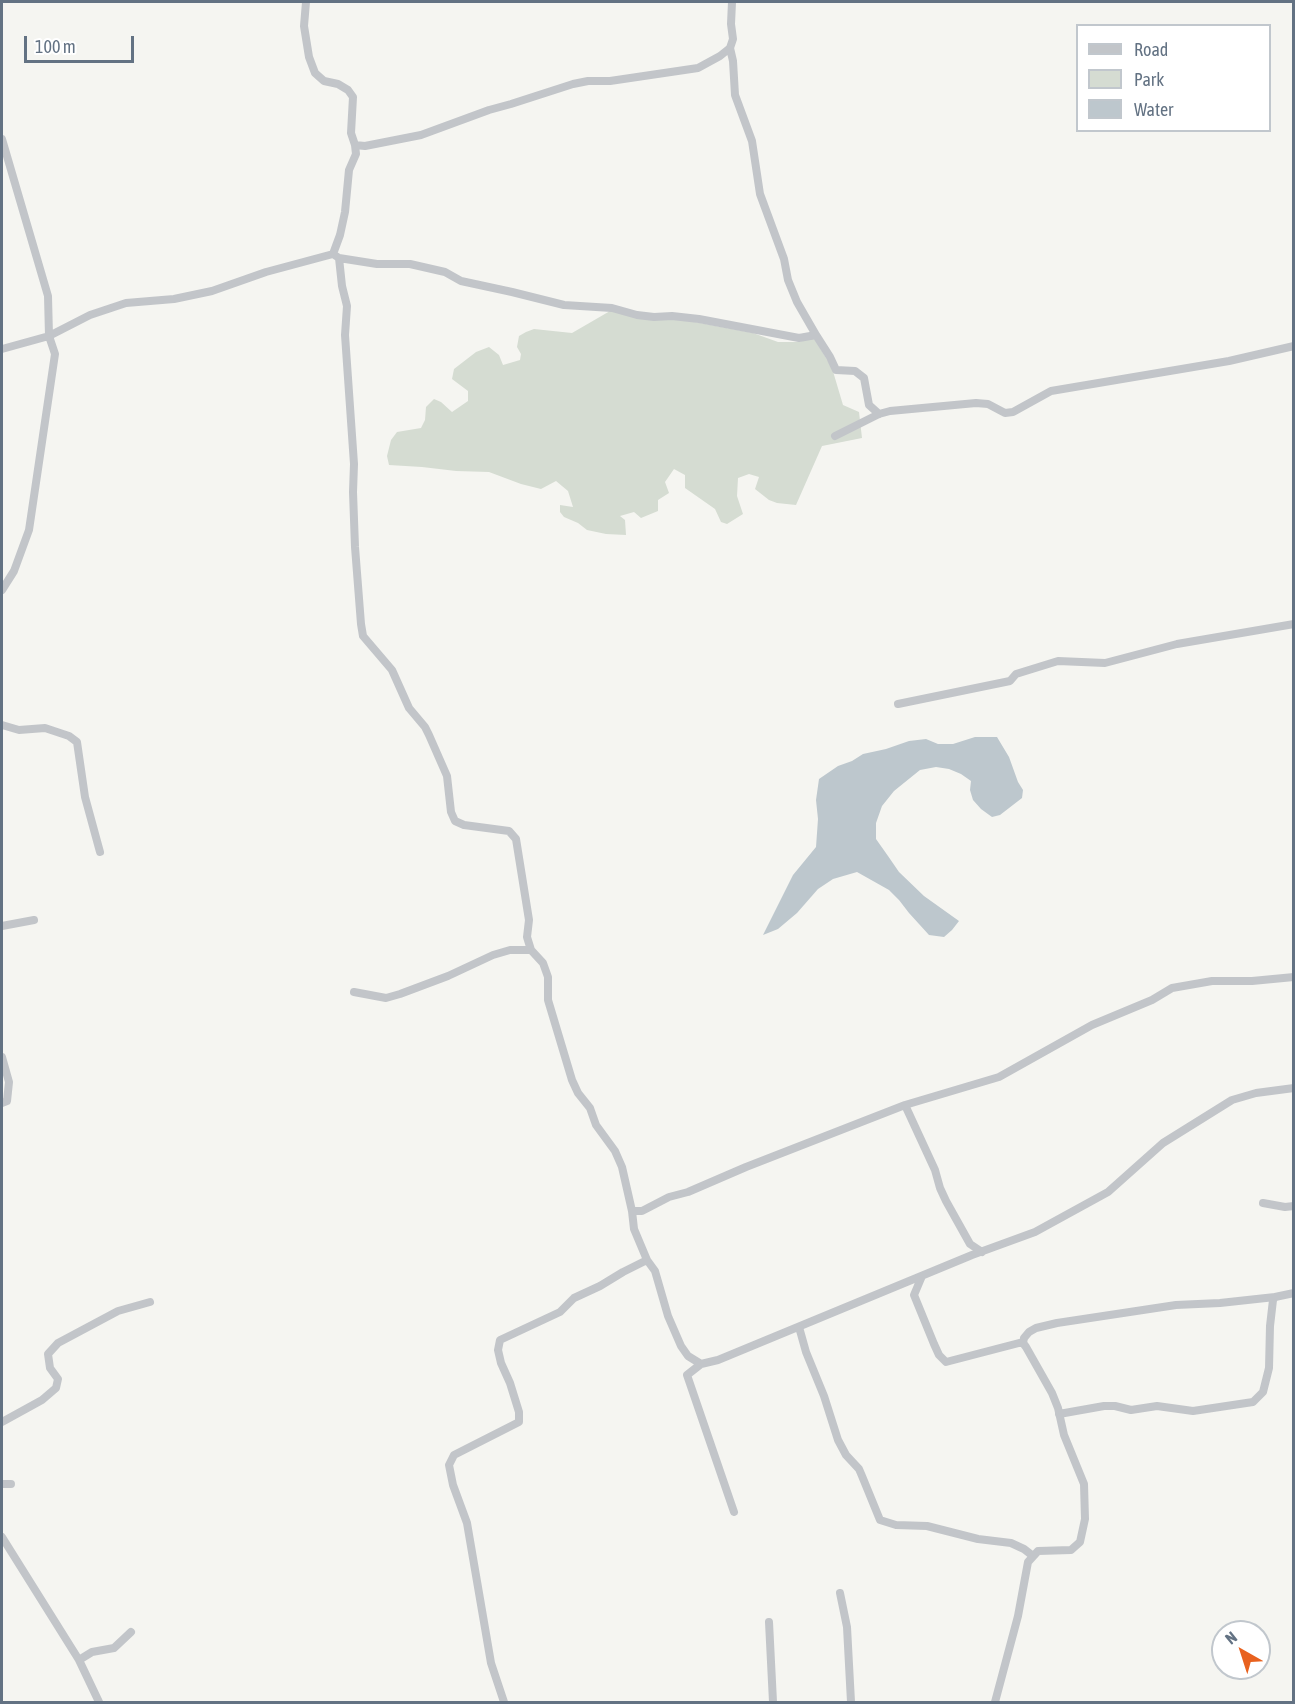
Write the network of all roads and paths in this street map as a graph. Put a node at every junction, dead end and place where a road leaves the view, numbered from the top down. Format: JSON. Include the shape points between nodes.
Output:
{"nodes":[{"id":1,"x":306,"y":2,"type":"edge"},
{"id":2,"x":732,"y":2,"type":"edge"},
{"id":3,"x":730,"y":48,"type":"junction"},
{"id":4,"x":2,"y":139,"type":"edge"},
{"id":5,"x":355,"y":145,"type":"junction"},
{"id":6,"x":336,"y":256,"type":"junction"},
{"id":7,"x":816,"y":335,"type":"junction"},
{"id":8,"x":49,"y":336,"type":"junction"},
{"id":9,"x":1293,"y":346,"type":"edge"},
{"id":10,"x":2,"y":349,"type":"edge"},
{"id":11,"x":879,"y":414,"type":"junction"},
{"id":12,"x":835,"y":436,"type":"dead end"},
{"id":13,"x":2,"y":591,"type":"edge"},
{"id":14,"x":1293,"y":624,"type":"edge"},
{"id":15,"x":898,"y":704,"type":"dead end"},
{"id":16,"x":2,"y":725,"type":"edge"},
{"id":17,"x":100,"y":852,"type":"dead end"},
{"id":18,"x":34,"y":920,"type":"dead end"},
{"id":19,"x":2,"y":926,"type":"edge"},
{"id":20,"x":531,"y":950,"type":"junction"},
{"id":21,"x":1293,"y":977,"type":"edge"},
{"id":22,"x":354,"y":992,"type":"dead end"},
{"id":23,"x":2,"y":1057,"type":"edge"},
{"id":24,"x":1293,"y":1088,"type":"edge"},
{"id":25,"x":2,"y":1103,"type":"edge"},
{"id":26,"x":905,"y":1105,"type":"junction"},
{"id":27,"x":1263,"y":1203,"type":"dead end"},
{"id":28,"x":1293,"y":1206,"type":"edge"},
{"id":29,"x":632,"y":1211,"type":"junction"},
{"id":30,"x":982,"y":1252,"type":"junction"},
{"id":31,"x":647,"y":1260,"type":"junction"},
{"id":32,"x":922,"y":1276,"type":"junction"},
{"id":33,"x":1293,"y":1293,"type":"edge"},
{"id":34,"x":1275,"y":1297,"type":"junction"},
{"id":35,"x":150,"y":1302,"type":"dead end"},
{"id":36,"x":799,"y":1327,"type":"junction"},
{"id":37,"x":1023,"y":1343,"type":"junction"},
{"id":38,"x":700,"y":1364,"type":"junction"},
{"id":39,"x":1059,"y":1414,"type":"junction"},
{"id":40,"x":2,"y":1422,"type":"edge"},
{"id":41,"x":2,"y":1484,"type":"edge"},
{"id":42,"x":11,"y":1484,"type":"dead end"},
{"id":43,"x":734,"y":1512,"type":"dead end"},
{"id":44,"x":2,"y":1537,"type":"edge"},
{"id":45,"x":12,"y":1556,"type":"junction"},
{"id":46,"x":1033,"y":1556,"type":"junction"},
{"id":47,"x":2,"y":1558,"type":"edge"},
{"id":48,"x":840,"y":1593,"type":"dead end"},
{"id":49,"x":769,"y":1622,"type":"dead end"},
{"id":50,"x":131,"y":1632,"type":"dead end"},
{"id":51,"x":79,"y":1660,"type":"junction"},
{"id":52,"x":99,"y":1702,"type":"edge"},
{"id":53,"x":504,"y":1702,"type":"edge"},
{"id":54,"x":773,"y":1702,"type":"edge"},
{"id":55,"x":851,"y":1702,"type":"edge"},
{"id":56,"x":995,"y":1702,"type":"edge"}],
"edges":[{"from":1,"to":5,"type":"street","via":[[304,26],[309,57],[315,73],[348,90],[353,97],[351,133]]},
{"from":2,"to":3,"type":"street"},
{"from":3,"to":5,"type":"street","via":[[698,68],[588,81],[421,135]]},
{"from":3,"to":7,"type":"street","via":[[735,94],[752,141],[760,194],[788,280]]},
{"from":4,"to":8,"type":"street","via":[[48,296]]},
{"from":5,"to":6,"type":"street"},
{"from":6,"to":7,"type":"street","via":[[377,264],[410,264],[445,272],[461,281],[564,305],[699,319],[799,338]]},
{"from":6,"to":8,"type":"street","via":[[266,272],[212,291],[126,303],[90,315]]},
{"from":6,"to":20,"type":"street","via":[[347,306],[345,335],[362,632],[366,642],[392,670],[409,708],[429,735],[447,777],[455,821],[509,831],[516,839]]},
{"from":7,"to":11,"type":"street","via":[[836,370],[855,371],[864,378],[869,405]]},
{"from":8,"to":10,"type":"street"},
{"from":8,"to":13,"type":"street","via":[[54,354],[29,530]]},
{"from":9,"to":11,"type":"street","via":[[1229,361],[1051,391],[1013,412],[976,403]]},
{"from":11,"to":12,"type":"street"},
{"from":14,"to":15,"type":"street","via":[[1177,644],[1105,663],[1058,661],[1025,670],[1010,681]]},
{"from":16,"to":17,"type":"street","via":[[20,730],[45,728],[77,742],[85,797]]},
{"from":18,"to":19,"type":"street"},
{"from":20,"to":22,"type":"street","via":[[493,955],[386,998]]},
{"from":20,"to":29,"type":"street","via":[[543,963],[548,978],[548,1000],[572,1080],[596,1125],[615,1150]]},
{"from":21,"to":26,"type":"street","via":[[1212,981],[1172,988],[1092,1025],[999,1077]]},
{"from":23,"to":25,"type":"street","via":[[9,1082],[7,1101]]},
{"from":24,"to":30,"type":"street","via":[[1232,1100],[1163,1143],[1108,1192],[1035,1232]]},
{"from":26,"to":29,"type":"street","via":[[642,1211]]},
{"from":26,"to":30,"type":"street","via":[[946,1201],[970,1244]]},
{"from":27,"to":28,"type":"street"},
{"from":29,"to":31,"type":"street","via":[[634,1229]]},
{"from":30,"to":32,"type":"street"},
{"from":31,"to":38,"type":"street","via":[[655,1271],[681,1346]]},
{"from":31,"to":53,"type":"street","via":[[574,1298],[560,1312],[500,1340],[501,1363],[519,1422],[454,1455],[449,1465],[467,1523],[489,1655]]},
{"from":32,"to":36,"type":"street"},
{"from":32,"to":37,"type":"street","via":[[914,1295],[939,1355],[946,1362]]},
{"from":33,"to":34,"type":"street"},
{"from":34,"to":37,"type":"street","via":[[1176,1305],[1057,1323],[1029,1332]]},
{"from":34,"to":39,"type":"street","via":[[1267,1376],[1263,1392],[1253,1402],[1193,1411],[1104,1406]]},
{"from":35,"to":40,"type":"street","via":[[118,1311],[58,1342],[48,1354],[50,1368],[58,1379],[56,1388]]},
{"from":36,"to":38,"type":"street"},
{"from":36,"to":46,"type":"street","via":[[838,1440],[859,1469],[880,1520],[1011,1543]]},
{"from":37,"to":39,"type":"street","via":[[1052,1393]]},
{"from":38,"to":43,"type":"street","via":[[687,1375]]},
{"from":39,"to":46,"type":"street","via":[[1084,1484],[1084,1529],[1080,1542],[1071,1550],[1038,1551]]},
{"from":41,"to":42,"type":"street"},
{"from":44,"to":45,"type":"street"},
{"from":45,"to":47,"type":"street"},
{"from":45,"to":51,"type":"street"},
{"from":46,"to":56,"type":"street","via":[[1028,1562]]},
{"from":48,"to":55,"type":"street","via":[[847,1627]]},
{"from":49,"to":54,"type":"street"},
{"from":50,"to":51,"type":"street","via":[[114,1648],[92,1652]]},
{"from":51,"to":52,"type":"street"}]}
